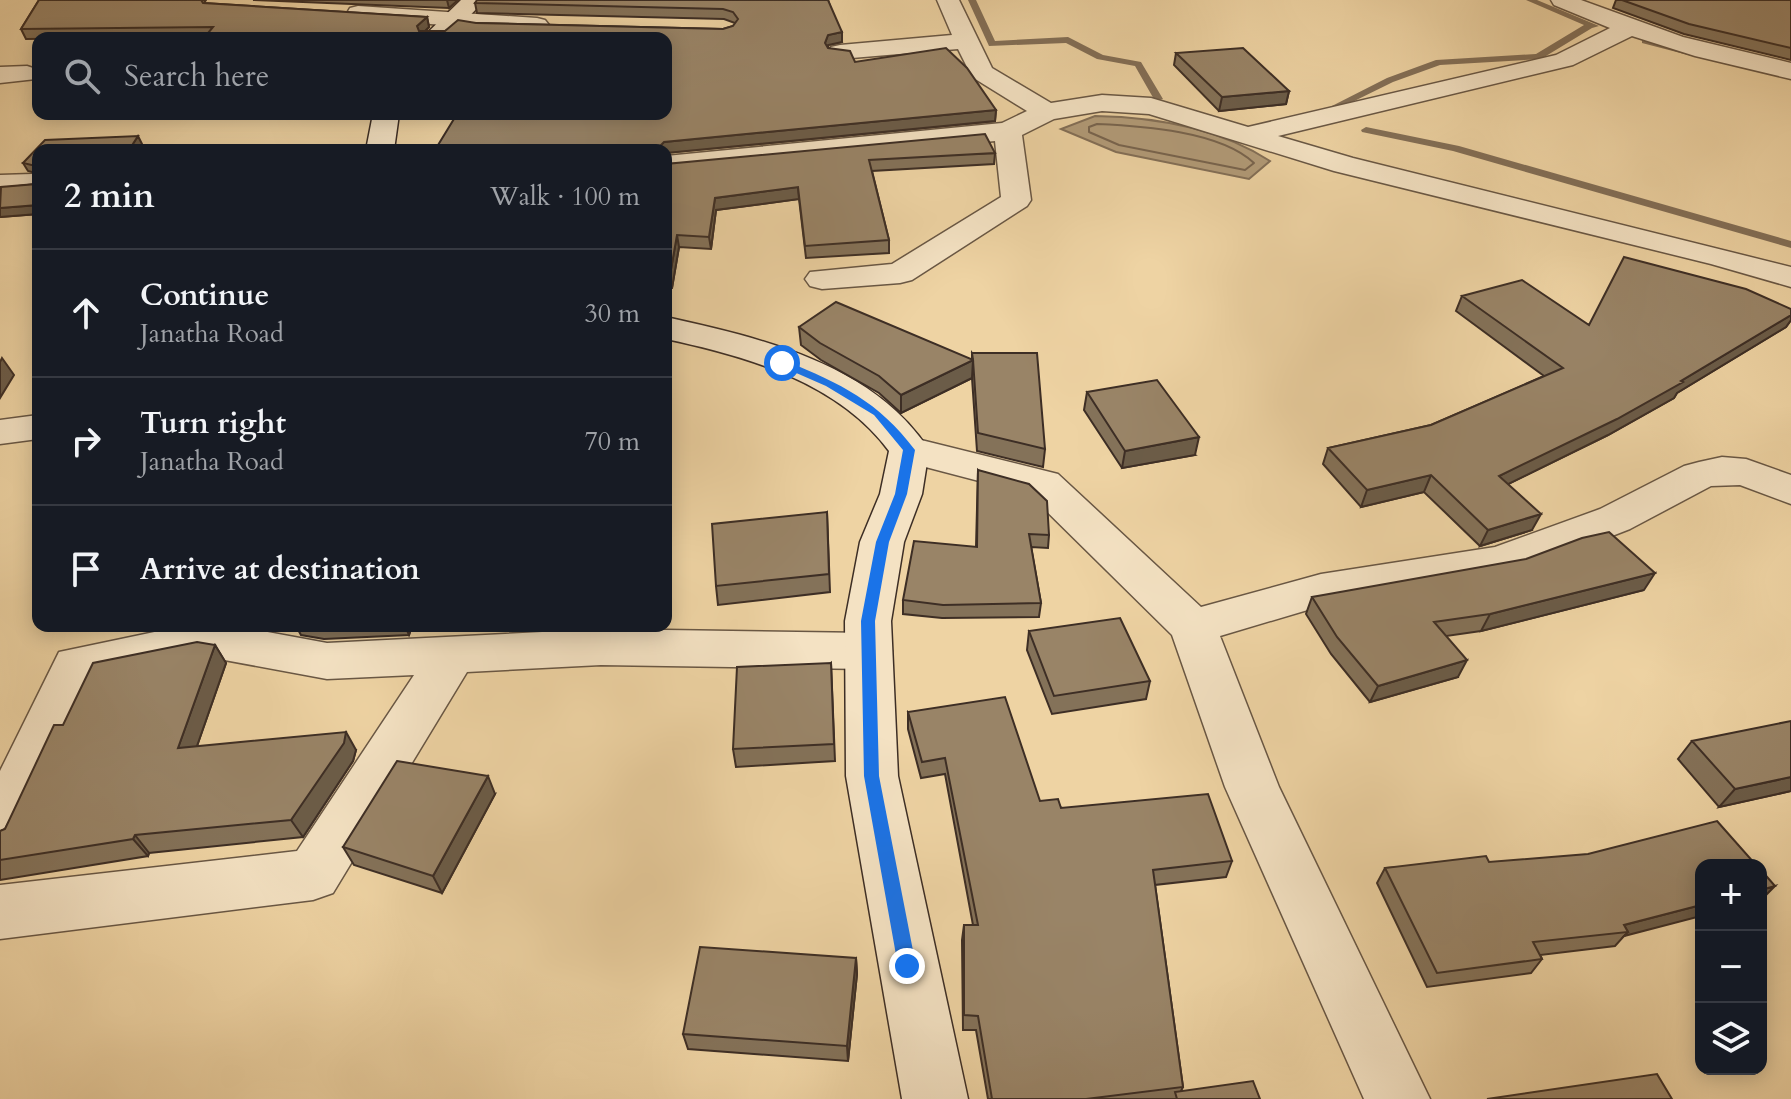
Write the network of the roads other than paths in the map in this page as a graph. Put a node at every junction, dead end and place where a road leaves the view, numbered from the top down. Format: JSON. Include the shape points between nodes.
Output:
{"nodes":[{"id":1,"x":474,"y":0,"type":"edge"},
{"id":2,"x":948,"y":0,"type":"edge"},
{"id":3,"x":1562,"y":0,"type":"edge"},
{"id":4,"x":342,"y":12,"type":"edge"},
{"id":5,"x":452,"y":18,"type":"junction"},
{"id":6,"x":556,"y":25,"type":"edge"},
{"id":7,"x":1629,"y":28,"type":"junction"},
{"id":8,"x":439,"y":32,"type":"edge"},
{"id":9,"x":966,"y":41,"type":"junction"},
{"id":10,"x":840,"y":52,"type":"edge"},
{"id":11,"x":1791,"y":71,"type":"edge"},
{"id":12,"x":27,"y":74,"type":"dead end"},
{"id":13,"x":0,"y":75,"type":"edge"},
{"id":14,"x":1047,"y":112,"type":"junction"},
{"id":15,"x":385,"y":120,"type":"edge"},
{"id":16,"x":1008,"y":131,"type":"junction"},
{"id":17,"x":1247,"y":136,"type":"junction"},
{"id":18,"x":381,"y":144,"type":"edge"},
{"id":19,"x":672,"y":164,"type":"edge"},
{"id":20,"x":32,"y":183,"type":"edge"},
{"id":21,"x":0,"y":184,"type":"edge"},
{"id":22,"x":1791,"y":277,"type":"edge"},
{"id":23,"x":822,"y":279,"type":"dead end"},
{"id":24,"x":672,"y":329,"type":"edge"},
{"id":25,"x":32,"y":428,"type":"edge"},
{"id":26,"x":0,"y":432,"type":"edge"},
{"id":27,"x":909,"y":450,"type":"junction"},
{"id":28,"x":1791,"y":490,"type":"edge"},
{"id":29,"x":1193,"y":627,"type":"junction"},
{"id":30,"x":868,"y":651,"type":"junction"},
{"id":31,"x":453,"y":655,"type":"junction"},
{"id":32,"x":0,"y":828,"type":"edge"},
{"id":33,"x":0,"y":912,"type":"edge"},
{"id":34,"x":935,"y":1099,"type":"edge"},
{"id":35,"x":1397,"y":1099,"type":"edge"}],
"edges":[{"from":1,"to":5,"type":"street"},
{"from":2,"to":9,"type":"street"},
{"from":3,"to":7,"type":"street"},
{"from":4,"to":5,"type":"street"},
{"from":5,"to":6,"type":"street"},
{"from":5,"to":8,"type":"street"},
{"from":7,"to":11,"type":"street","via":[[1725,58]]},
{"from":7,"to":17,"type":"street","via":[[1564,60]]},
{"from":9,"to":10,"type":"street"},
{"from":9,"to":14,"type":"street","via":[[981,72]]},
{"from":12,"to":13,"type":"street"},
{"from":14,"to":16,"type":"street"},
{"from":14,"to":17,"type":"street","via":[[1102,103],[1151,106]]},
{"from":15,"to":18,"type":"street"},
{"from":16,"to":19,"type":"street"},
{"from":16,"to":23,"type":"street","via":[[1016,200],[900,273]]},
{"from":17,"to":22,"type":"street"},
{"from":20,"to":21,"type":"street"},
{"from":24,"to":27,"type":"street","via":[[729,341],[830,383],[878,413]]},
{"from":25,"to":26,"type":"street"},
{"from":27,"to":29,"type":"street","via":[[1043,484]]},
{"from":27,"to":30,"type":"street","via":[[901,494],[882,542]]},
{"from":28,"to":29,"type":"street","via":[[1746,472],[1699,475],[1615,519],[1501,562],[1321,590]]},
{"from":29,"to":35,"type":"street","via":[[1252,787]]},
{"from":30,"to":31,"type":"street","via":[[601,647]]},
{"from":30,"to":34,"type":"street","via":[[872,776]]},
{"from":31,"to":32,"type":"street","via":[[327,661],[208,639],[76,665]]},
{"from":31,"to":33,"type":"street","via":[[313,875]]}]}
